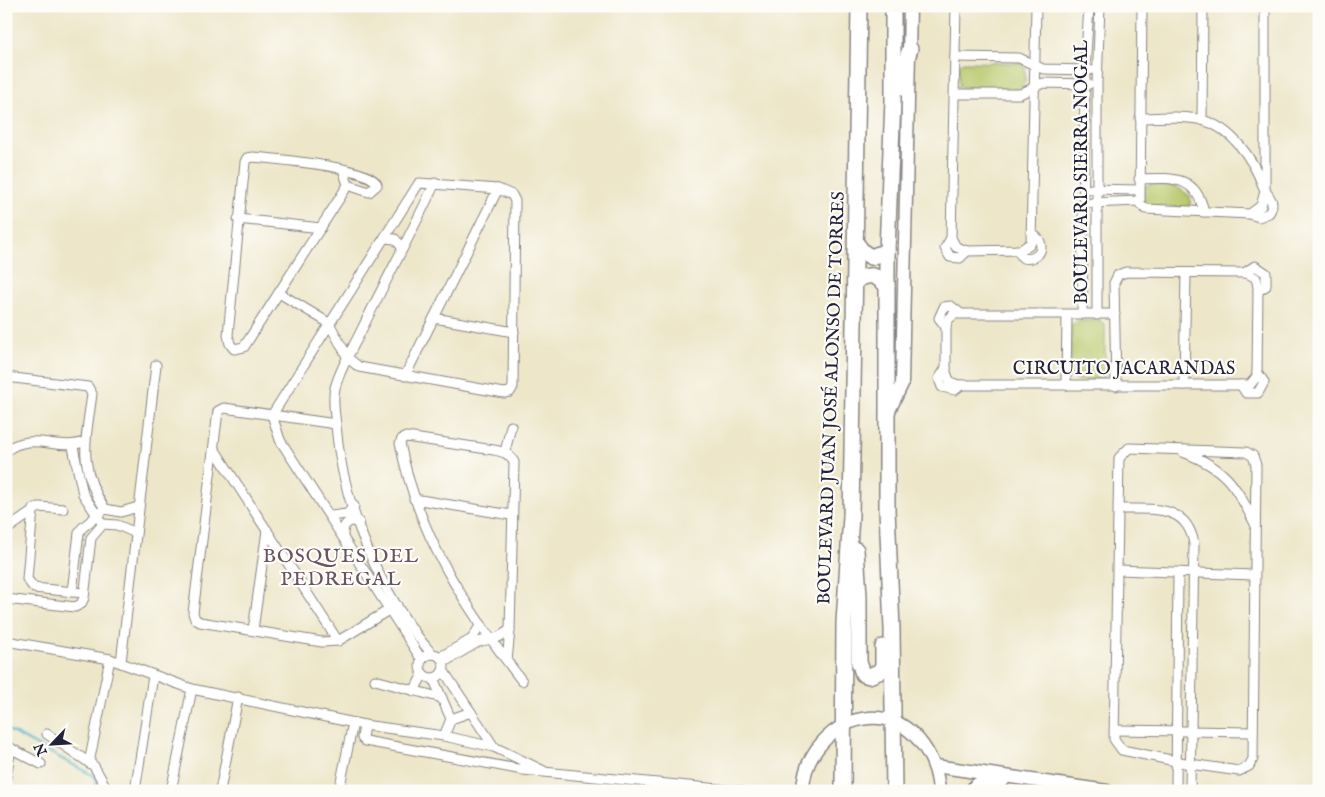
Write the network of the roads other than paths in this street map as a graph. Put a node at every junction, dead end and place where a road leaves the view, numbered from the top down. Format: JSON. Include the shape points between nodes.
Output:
{"nodes":[{"id":1,"x":859,"y":6,"type":"edge"},
{"id":2,"x":893,"y":6,"type":"edge"},
{"id":3,"x":910,"y":6,"type":"edge"},
{"id":4,"x":956,"y":6,"type":"edge"},
{"id":5,"x":1036,"y":6,"type":"edge"},
{"id":6,"x":1089,"y":6,"type":"edge"},
{"id":7,"x":1100,"y":6,"type":"edge"},
{"id":8,"x":1142,"y":6,"type":"edge"},
{"id":9,"x":1203,"y":6,"type":"edge"},
{"id":10,"x":1265,"y":6,"type":"edge"},
{"id":11,"x":910,"y":49,"type":"junction"},
{"id":12,"x":955,"y":57,"type":"junction"},
{"id":13,"x":1035,"y":65,"type":"junction"},
{"id":14,"x":1085,"y":70,"type":"junction"},
{"id":15,"x":1098,"y":70,"type":"junction"},
{"id":16,"x":1085,"y":84,"type":"junction"},
{"id":17,"x":1097,"y":84,"type":"junction"},
{"id":18,"x":1034,"y":88,"type":"junction"},
{"id":19,"x":954,"y":94,"type":"junction"},
{"id":20,"x":893,"y":100,"type":"junction"},
{"id":21,"x":1140,"y":118,"type":"junction"},
{"id":22,"x":1202,"y":120,"type":"junction"},
{"id":23,"x":343,"y":169,"type":"junction"},
{"id":24,"x":1139,"y":179,"type":"junction"},
{"id":25,"x":435,"y":183,"type":"junction"},
{"id":26,"x":348,"y":185,"type":"junction"},
{"id":27,"x":498,"y":189,"type":"junction"},
{"id":28,"x":1084,"y":189,"type":"junction"},
{"id":29,"x":1096,"y":189,"type":"junction"},
{"id":30,"x":1138,"y":190,"type":"junction"},
{"id":31,"x":1265,"y":191,"type":"junction"},
{"id":32,"x":1138,"y":201,"type":"junction"},
{"id":33,"x":1096,"y":202,"type":"junction"},
{"id":34,"x":1083,"y":203,"type":"junction"},
{"id":35,"x":1204,"y":212,"type":"junction"},
{"id":36,"x":238,"y":219,"type":"junction"},
{"id":37,"x":321,"y":228,"type":"junction"},
{"id":38,"x":385,"y":238,"type":"junction"},
{"id":39,"x":856,"y":243,"type":"junction"},
{"id":40,"x":402,"y":247,"type":"junction"},
{"id":41,"x":887,"y":251,"type":"junction"},
{"id":42,"x":1083,"y":259,"type":"junction"},
{"id":43,"x":1096,"y":260,"type":"junction"},
{"id":44,"x":1186,"y":273,"type":"junction"},
{"id":45,"x":1082,"y":280,"type":"junction"},
{"id":46,"x":1096,"y":280,"type":"junction"},
{"id":47,"x":856,"y":281,"type":"junction"},
{"id":48,"x":887,"y":286,"type":"junction"},
{"id":49,"x":280,"y":293,"type":"junction"},
{"id":50,"x":1082,"y":314,"type":"junction"},
{"id":51,"x":1097,"y":314,"type":"junction"},
{"id":52,"x":1115,"y":314,"type":"junction"},
{"id":53,"x":1067,"y":316,"type":"junction"},
{"id":54,"x":434,"y":318,"type":"junction"},
{"id":55,"x":329,"y":323,"type":"junction"},
{"id":56,"x":514,"y":332,"type":"junction"},
{"id":57,"x":348,"y":358,"type":"junction"},
{"id":58,"x":156,"y":365,"type":"dead end"},
{"id":59,"x":6,"y":376,"type":"edge"},
{"id":60,"x":405,"y":376,"type":"junction"},
{"id":61,"x":1066,"y":385,"type":"junction"},
{"id":62,"x":1184,"y":385,"type":"junction"},
{"id":63,"x":1116,"y":386,"type":"junction"},
{"id":64,"x":272,"y":415,"type":"junction"},
{"id":65,"x":887,"y":415,"type":"junction"},
{"id":66,"x":336,"y":424,"type":"junction"},
{"id":67,"x":511,"y":426,"type":"dead end"},
{"id":68,"x":86,"y":441,"type":"junction"},
{"id":69,"x":73,"y":447,"type":"junction"},
{"id":70,"x":6,"y":450,"type":"edge"},
{"id":71,"x":215,"y":450,"type":"junction"},
{"id":72,"x":1175,"y":450,"type":"junction"},
{"id":73,"x":505,"y":452,"type":"junction"},
{"id":74,"x":414,"y":499,"type":"junction"},
{"id":75,"x":138,"y":506,"type":"junction"},
{"id":76,"x":354,"y":506,"type":"junction"},
{"id":77,"x":33,"y":509,"type":"junction"},
{"id":78,"x":63,"y":509,"type":"dead end"},
{"id":79,"x":105,"y":509,"type":"junction"},
{"id":80,"x":1119,"y":509,"type":"junction"},
{"id":81,"x":511,"y":515,"type":"junction"},
{"id":82,"x":97,"y":516,"type":"junction"},
{"id":83,"x":331,"y":516,"type":"junction"},
{"id":84,"x":851,"y":516,"type":"junction"},
{"id":85,"x":359,"y":522,"type":"junction"},
{"id":86,"x":1254,"y":523,"type":"junction"},
{"id":87,"x":103,"y":524,"type":"junction"},
{"id":88,"x":6,"y":530,"type":"edge"},
{"id":89,"x":267,"y":530,"type":"junction"},
{"id":90,"x":136,"y":533,"type":"junction"},
{"id":91,"x":343,"y":535,"type":"junction"},
{"id":92,"x":1118,"y":570,"type":"junction"},
{"id":93,"x":889,"y":571,"type":"junction"},
{"id":94,"x":1178,"y":572,"type":"junction"},
{"id":95,"x":1192,"y":572,"type":"junction"},
{"id":96,"x":1254,"y":575,"type":"junction"},
{"id":97,"x":72,"y":592,"type":"junction"},
{"id":98,"x":84,"y":594,"type":"junction"},
{"id":99,"x":6,"y":598,"type":"edge"},
{"id":100,"x":393,"y":607,"type":"junction"},
{"id":101,"x":481,"y":624,"type":"junction"},
{"id":102,"x":253,"y":630,"type":"junction"},
{"id":103,"x":510,"y":630,"type":"junction"},
{"id":104,"x":492,"y":639,"type":"junction"},
{"id":105,"x":6,"y":641,"type":"edge"},
{"id":106,"x":338,"y":641,"type":"junction"},
{"id":107,"x":110,"y":659,"type":"junction"},
{"id":108,"x":422,"y":660,"type":"junction"},
{"id":109,"x":440,"y":661,"type":"junction"},
{"id":110,"x":121,"y":662,"type":"junction"},
{"id":111,"x":507,"y":662,"type":"junction"},
{"id":112,"x":423,"y":674,"type":"junction"},
{"id":113,"x":154,"y":676,"type":"junction"},
{"id":114,"x":433,"y":678,"type":"junction"},
{"id":115,"x":375,"y":680,"type":"dead end"},
{"id":116,"x":522,"y":681,"type":"dead end"},
{"id":117,"x":192,"y":689,"type":"junction"},
{"id":118,"x":414,"y":691,"type":"junction"},
{"id":119,"x":238,"y":697,"type":"junction"},
{"id":120,"x":442,"y":698,"type":"junction"},
{"id":121,"x":471,"y":712,"type":"junction"},
{"id":122,"x":451,"y":719,"type":"junction"},
{"id":123,"x":353,"y":723,"type":"junction"},
{"id":124,"x":894,"y":724,"type":"junction"},
{"id":125,"x":364,"y":725,"type":"junction"},
{"id":126,"x":845,"y":725,"type":"junction"},
{"id":127,"x":1115,"y":730,"type":"junction"},
{"id":128,"x":1177,"y":731,"type":"junction"},
{"id":129,"x":1191,"y":731,"type":"junction"},
{"id":130,"x":1253,"y":732,"type":"junction"},
{"id":131,"x":47,"y":734,"type":"dead end"},
{"id":132,"x":444,"y":736,"type":"junction"},
{"id":133,"x":9,"y":747,"type":"edge"},
{"id":134,"x":494,"y":747,"type":"junction"},
{"id":135,"x":1176,"y":762,"type":"junction"},
{"id":136,"x":88,"y":763,"type":"junction"},
{"id":137,"x":41,"y":764,"type":"dead end"},
{"id":138,"x":1190,"y":764,"type":"junction"},
{"id":139,"x":935,"y":766,"type":"junction"},
{"id":140,"x":544,"y":771,"type":"junction"},
{"id":141,"x":6,"y":777,"type":"edge"},
{"id":142,"x":1038,"y":779,"type":"junction"},
{"id":143,"x":108,"y":791,"type":"edge"},
{"id":144,"x":135,"y":791,"type":"edge"},
{"id":145,"x":171,"y":791,"type":"edge"},
{"id":146,"x":220,"y":791,"type":"edge"},
{"id":147,"x":339,"y":791,"type":"edge"},
{"id":148,"x":740,"y":791,"type":"edge"},
{"id":149,"x":803,"y":791,"type":"edge"},
{"id":150,"x":843,"y":791,"type":"edge"},
{"id":151,"x":894,"y":791,"type":"edge"},
{"id":152,"x":939,"y":791,"type":"edge"},
{"id":153,"x":971,"y":791,"type":"edge"},
{"id":154,"x":1107,"y":791,"type":"edge"},
{"id":155,"x":1176,"y":791,"type":"edge"},
{"id":156,"x":1190,"y":791,"type":"edge"}],
"edges":[{"from":1,"to":39,"type":"main road","name":"BOULEVARD JUAN JOSÉ ALONSO DE TORRES"},
{"from":2,"to":20,"type":"main road"},
{"from":3,"to":11,"type":"main road"},
{"from":4,"to":12,"type":"street"},
{"from":5,"to":13,"type":"street"},
{"from":6,"to":14,"type":"street","name":"BOULEVARD SIERRA NOGAL"},
{"from":7,"to":15,"type":"street","name":"BOULEVARD SIERRA NOGAL"},
{"from":8,"to":21,"type":"street"},
{"from":9,"to":22,"type":"street"},
{"from":10,"to":31,"type":"street"},
{"from":11,"to":20,"type":"main road"},
{"from":11,"to":65,"type":"main road","via":[[902,384]]},
{"from":12,"to":13,"type":"street","via":[[1019,58]]},
{"from":12,"to":19,"type":"street"},
{"from":13,"to":14,"type":"street","via":[[1043,69]]},
{"from":13,"to":18,"type":"street"},
{"from":14,"to":15,"type":"street"},
{"from":14,"to":16,"type":"street","name":"BOULEVARD SIERRA NOGAL"},
{"from":15,"to":17,"type":"street","name":"BOULEVARD SIERRA NOGAL"},
{"from":16,"to":17,"type":"street"},
{"from":16,"to":18,"type":"street","via":[[1043,82]]},
{"from":16,"to":28,"type":"street","name":"BOULEVARD SIERRA NOGAL"},
{"from":17,"to":29,"type":"street","name":"BOULEVARD SIERRA NOGAL"},
{"from":18,"to":19,"type":"street","via":[[1020,94]]},
{"from":18,"to":19,"type":"street","via":[[1032,234],[1028,246],[1017,250],[968,250],[956,247],[951,238]]},
{"from":20,"to":41,"type":"main road"},
{"from":21,"to":22,"type":"street"},
{"from":21,"to":24,"type":"street"},
{"from":22,"to":31,"type":"street","via":[[1226,134],[1246,153]]},
{"from":23,"to":26,"type":"street"},
{"from":23,"to":26,"type":"street","via":[[370,176],[377,185],[369,192]]},
{"from":23,"to":36,"type":"street","via":[[247,158]]},
{"from":24,"to":30,"type":"street"},
{"from":24,"to":35,"type":"street","via":[[1184,181],[1198,193]]},
{"from":25,"to":27,"type":"street"},
{"from":25,"to":38,"type":"street","via":[[419,183]]},
{"from":25,"to":40,"type":"street"},
{"from":26,"to":37,"type":"street"},
{"from":27,"to":54,"type":"street"},
{"from":27,"to":56,"type":"street","via":[[512,195],[515,201]]},
{"from":28,"to":29,"type":"street"},
{"from":28,"to":34,"type":"street","name":"BOULEVARD SIERRA NOGAL"},
{"from":29,"to":30,"type":"street"},
{"from":29,"to":33,"type":"street","name":"BOULEVARD SIERRA NOGAL"},
{"from":30,"to":32,"type":"street"},
{"from":31,"to":35,"type":"street","via":[[1261,206],[1250,214]]},
{"from":32,"to":33,"type":"street"},
{"from":32,"to":35,"type":"street","via":[[1146,209]]},
{"from":33,"to":34,"type":"street"},
{"from":33,"to":43,"type":"street","name":"BOULEVARD SIERRA NOGAL"},
{"from":34,"to":42,"type":"street","name":"BOULEVARD SIERRA NOGAL"},
{"from":36,"to":37,"type":"street"},
{"from":36,"to":49,"type":"street","via":[[228,335],[234,349],[244,347]]},
{"from":37,"to":49,"type":"street"},
{"from":38,"to":40,"type":"street","via":[[395,239]]},
{"from":38,"to":55,"type":"street"},
{"from":39,"to":41,"type":"main road","via":[[871,257]]},
{"from":39,"to":47,"type":"main road","name":"BOULEVARD JUAN JOSÉ ALONSO DE TORRES"},
{"from":40,"to":57,"type":"street"},
{"from":41,"to":48,"type":"main road"},
{"from":42,"to":43,"type":"street"},
{"from":42,"to":45,"type":"street","name":"BOULEVARD SIERRA NOGAL"},
{"from":43,"to":46,"type":"street","name":"BOULEVARD SIERRA NOGAL"},
{"from":44,"to":52,"type":"street","name":"CIRCUITO JACARANDAS","via":[[1121,273],[1114,283]]},
{"from":44,"to":62,"type":"street"},
{"from":44,"to":62,"type":"street","name":"CIRCUITO JACARANDAS","via":[[1244,273],[1256,278],[1257,372],[1253,383],[1241,386]]},
{"from":45,"to":46,"type":"street"},
{"from":45,"to":50,"type":"street","name":"BOULEVARD SIERRA NOGAL"},
{"from":46,"to":51,"type":"street","name":"BOULEVARD SIERRA NOGAL"},
{"from":47,"to":48,"type":"main road","via":[[871,274]]},
{"from":47,"to":84,"type":"main road","name":"BOULEVARD JUAN JOSÉ ALONSO DE TORRES"},
{"from":48,"to":65,"type":"main road"},
{"from":49,"to":55,"type":"street"},
{"from":50,"to":51,"type":"street","name":"BOULEVARD SIERRA NOGAL"},
{"from":50,"to":53,"type":"street","name":"CIRCUITO JACARANDAS"},
{"from":51,"to":52,"type":"street"},
{"from":52,"to":63,"type":"street"},
{"from":53,"to":61,"type":"street"},
{"from":53,"to":61,"type":"street","name":"CIRCUITO JACARANDAS","via":[[960,313],[950,317],[946,327],[946,368],[950,382],[961,385]]},
{"from":54,"to":56,"type":"street"},
{"from":54,"to":60,"type":"street"},
{"from":55,"to":57,"type":"street"},
{"from":55,"to":64,"type":"street"},
{"from":56,"to":60,"type":"street","via":[[513,387],[510,392]]},
{"from":57,"to":60,"type":"street","via":[[359,367]]},
{"from":57,"to":66,"type":"street","via":[[335,386]]},
{"from":58,"to":75,"type":"street"},
{"from":59,"to":68,"type":"street","via":[[88,387],[92,394]]},
{"from":61,"to":63,"type":"street","name":"CIRCUITO JACARANDAS"},
{"from":62,"to":63,"type":"street","name":"CIRCUITO JACARANDAS"},
{"from":64,"to":66,"type":"street"},
{"from":64,"to":71,"type":"street","via":[[220,409]]},
{"from":64,"to":83,"type":"street","via":[[280,440]]},
{"from":65,"to":93,"type":"main road"},
{"from":66,"to":76,"type":"street","via":[[338,448]]},
{"from":67,"to":73,"type":"street"},
{"from":68,"to":69,"type":"street"},
{"from":68,"to":79,"type":"street","via":[[85,459],[92,487]]},
{"from":69,"to":70,"type":"street","via":[[23,441]]},
{"from":69,"to":82,"type":"street","via":[[83,494]]},
{"from":71,"to":89,"type":"street"},
{"from":71,"to":102,"type":"street","via":[[193,613],[200,622]]},
{"from":72,"to":80,"type":"street","via":[[1129,448],[1123,452],[1119,458]]},
{"from":72,"to":86,"type":"street","via":[[1208,462],[1221,472],[1242,497]]},
{"from":72,"to":86,"type":"street","via":[[1246,452],[1253,456],[1256,465]]},
{"from":73,"to":74,"type":"street","via":[[402,439],[406,476]]},
{"from":73,"to":81,"type":"street","via":[[514,462]]},
{"from":74,"to":81,"type":"street"},
{"from":74,"to":101,"type":"street","via":[[438,557]]},
{"from":75,"to":79,"type":"street","via":[[121,512]]},
{"from":75,"to":90,"type":"street"},
{"from":76,"to":83,"type":"street","via":[[347,514]]},
{"from":76,"to":85,"type":"street"},
{"from":77,"to":78,"type":"street"},
{"from":77,"to":88,"type":"street"},
{"from":77,"to":97,"type":"street","via":[[27,579],[34,588]]},
{"from":79,"to":82,"type":"street"},
{"from":80,"to":92,"type":"street"},
{"from":80,"to":95,"type":"street","via":[[1169,512],[1184,519],[1192,530]]},
{"from":81,"to":103,"type":"street"},
{"from":82,"to":87,"type":"street"},
{"from":82,"to":97,"type":"street","via":[[79,533]]},
{"from":83,"to":91,"type":"street"},
{"from":84,"to":93,"type":"main road","via":[[858,568],[859,662],[860,670],[869,676],[879,672],[883,666]]},
{"from":84,"to":126,"type":"main road","name":"BOULEVARD JUAN JOSÉ ALONSO DE TORRES","via":[[844,622]]},
{"from":85,"to":91,"type":"street","via":[[347,523]]},
{"from":85,"to":100,"type":"street"},
{"from":86,"to":96,"type":"street"},
{"from":87,"to":90,"type":"street","via":[[117,525]]},
{"from":87,"to":98,"type":"street","via":[[90,538]]},
{"from":89,"to":102,"type":"street"},
{"from":89,"to":106,"type":"street"},
{"from":90,"to":110,"type":"street"},
{"from":91,"to":100,"type":"street"},
{"from":92,"to":94,"type":"street"},
{"from":92,"to":127,"type":"street"},
{"from":93,"to":124,"type":"main road"},
{"from":94,"to":95,"type":"street"},
{"from":94,"to":128,"type":"street"},
{"from":95,"to":96,"type":"street"},
{"from":95,"to":129,"type":"street"},
{"from":96,"to":130,"type":"street"},
{"from":97,"to":98,"type":"street"},
{"from":98,"to":99,"type":"street","via":[[81,604],[75,606]]},
{"from":100,"to":106,"type":"street"},
{"from":100,"to":108,"type":"street"},
{"from":100,"to":109,"type":"street"},
{"from":101,"to":104,"type":"street"},
{"from":101,"to":109,"type":"street","via":[[472,639]]},
{"from":102,"to":106,"type":"street","via":[[322,642]]},
{"from":103,"to":104,"type":"street"},
{"from":103,"to":111,"type":"street"},
{"from":104,"to":109,"type":"street","via":[[478,642]]},
{"from":104,"to":111,"type":"street"},
{"from":105,"to":107,"type":"street"},
{"from":107,"to":110,"type":"street"},
{"from":107,"to":136,"type":"street"},
{"from":108,"to":109,"type":"street"},
{"from":108,"to":112,"type":"street"},
{"from":109,"to":114,"type":"street","via":[[441,674]]},
{"from":109,"to":121,"type":"street"},
{"from":110,"to":113,"type":"street"},
{"from":111,"to":116,"type":"street"},
{"from":112,"to":114,"type":"street"},
{"from":112,"to":118,"type":"street"},
{"from":113,"to":117,"type":"street"},
{"from":113,"to":144,"type":"street"},
{"from":114,"to":120,"type":"street"},
{"from":115,"to":118,"type":"street"},
{"from":117,"to":119,"type":"street"},
{"from":117,"to":145,"type":"street"},
{"from":118,"to":120,"type":"street"},
{"from":119,"to":123,"type":"street"},
{"from":119,"to":146,"type":"street"},
{"from":120,"to":122,"type":"street"},
{"from":121,"to":122,"type":"street"},
{"from":121,"to":134,"type":"street"},
{"from":122,"to":132,"type":"street"},
{"from":123,"to":125,"type":"street"},
{"from":123,"to":147,"type":"street"},
{"from":124,"to":126,"type":"main road","via":[[870,718]]},
{"from":124,"to":139,"type":"main road","via":[[918,739]]},
{"from":124,"to":151,"type":"main road"},
{"from":125,"to":132,"type":"street"},
{"from":125,"to":140,"type":"street","via":[[362,738],[365,741]]},
{"from":126,"to":149,"type":"main road","via":[[826,738],[812,756],[806,769]]},
{"from":126,"to":150,"type":"main road","name":"BOULEVARD JUAN JOSÉ ALONSO DE TORRES"},
{"from":127,"to":128,"type":"street"},
{"from":127,"to":135,"type":"street","via":[[1114,739],[1122,750]]},
{"from":128,"to":129,"type":"street"},
{"from":128,"to":135,"type":"street"},
{"from":129,"to":130,"type":"street"},
{"from":129,"to":138,"type":"street"},
{"from":130,"to":138,"type":"street","via":[[1253,759],[1243,770]]},
{"from":131,"to":136,"type":"street"},
{"from":132,"to":134,"type":"street"},
{"from":133,"to":137,"type":"street"},
{"from":133,"to":141,"type":"street"},
{"from":134,"to":140,"type":"street"},
{"from":135,"to":138,"type":"street"},
{"from":135,"to":155,"type":"street"},
{"from":136,"to":143,"type":"street","via":[[97,770]]},
{"from":138,"to":156,"type":"street"},
{"from":139,"to":142,"type":"main road"},
{"from":139,"to":152,"type":"main road"},
{"from":140,"to":148,"type":"street"},
{"from":142,"to":153,"type":"main road","via":[[983,781]]},
{"from":142,"to":154,"type":"main road"}]}
